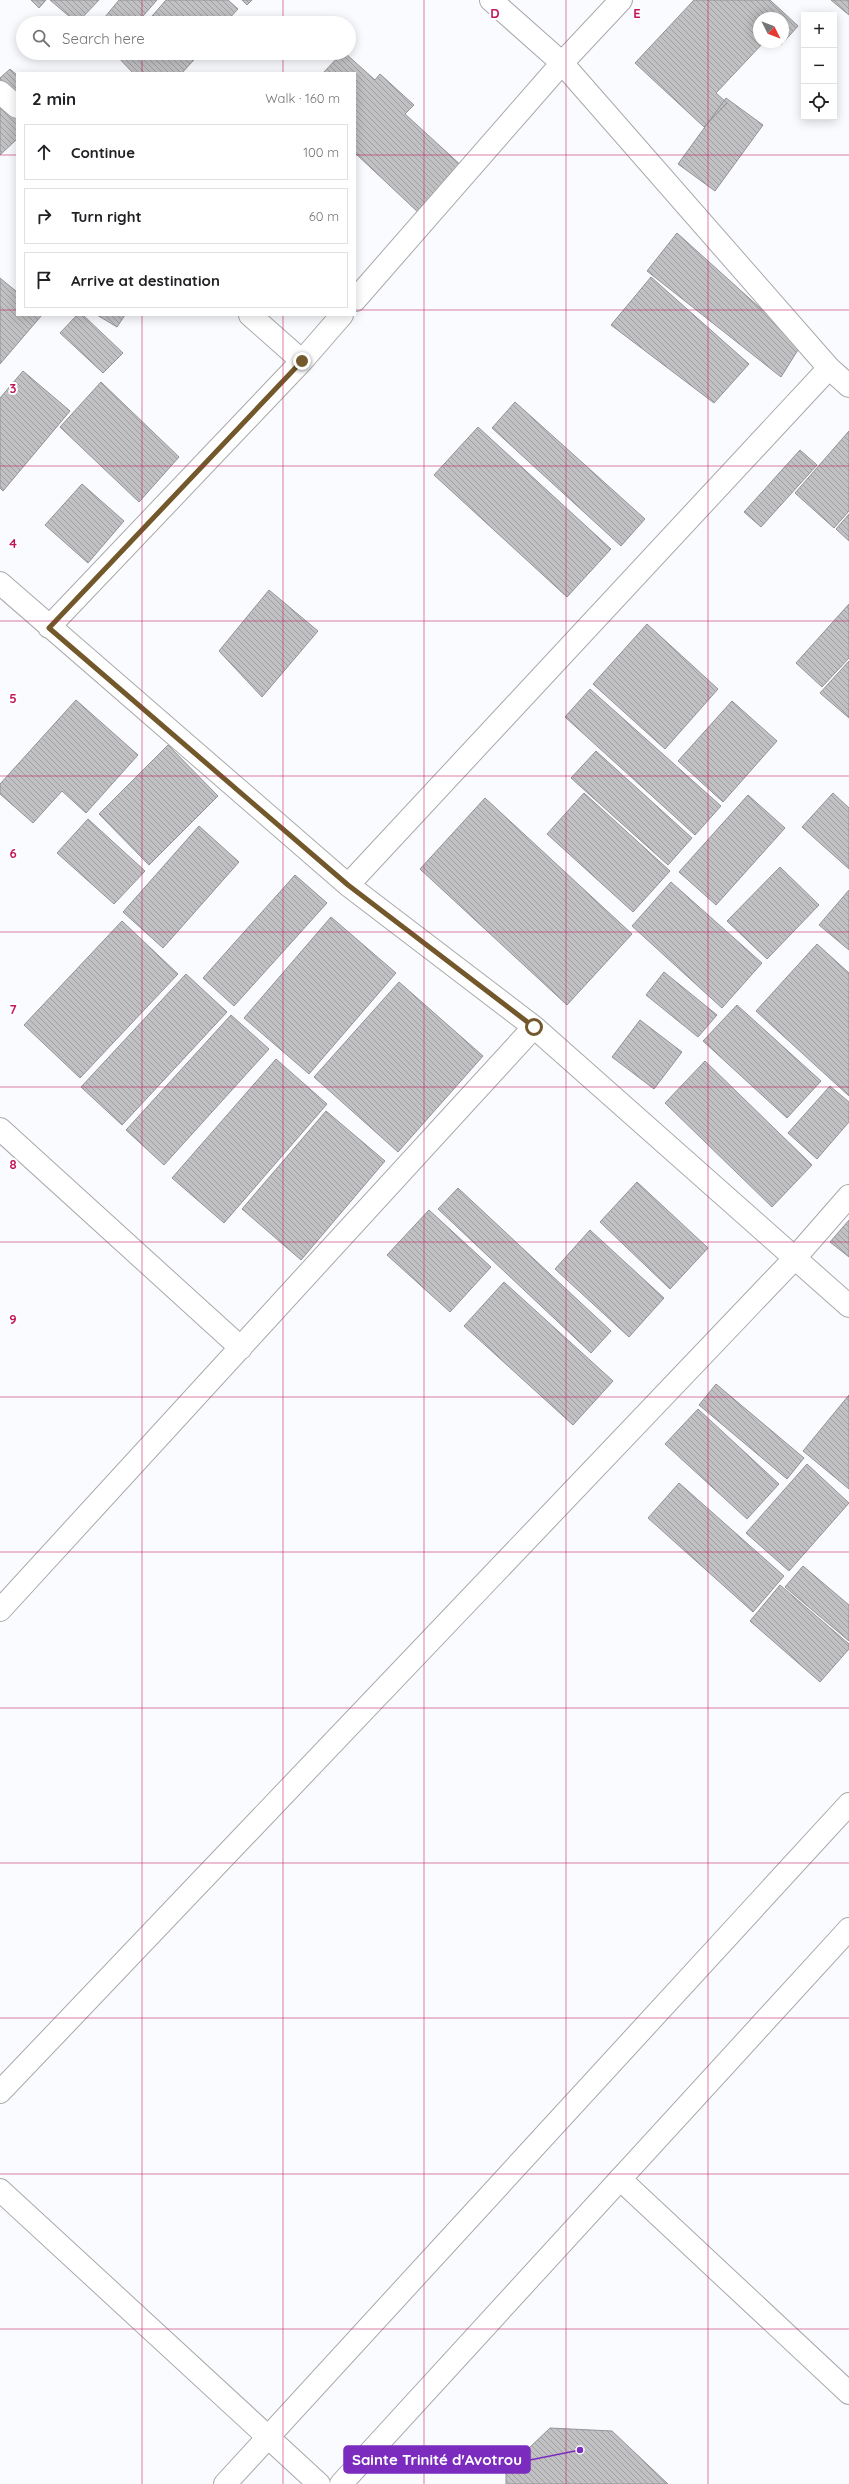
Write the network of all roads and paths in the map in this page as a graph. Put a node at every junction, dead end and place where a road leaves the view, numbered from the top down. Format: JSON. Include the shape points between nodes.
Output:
{"nodes":[{"id":1,"x":491,"y":0,"type":"edge"},
{"id":2,"x":621,"y":0,"type":"edge"},
{"id":3,"x":562,"y":63,"type":"junction"},
{"id":4,"x":0,"y":92,"type":"edge"},
{"id":5,"x":16,"y":106,"type":"edge"},
{"id":6,"x":356,"y":299,"type":"edge"},
{"id":7,"x":251,"y":316,"type":"edge"},
{"id":8,"x":341,"y":316,"type":"edge"},
{"id":9,"x":302,"y":361,"type":"junction"},
{"id":10,"x":829,"y":368,"type":"junction"},
{"id":11,"x":849,"y":386,"type":"edge"},
{"id":12,"x":0,"y":583,"type":"edge"},
{"id":13,"x":49,"y":628,"type":"junction"},
{"id":14,"x":348,"y":885,"type":"junction"},
{"id":15,"x":534,"y":1027,"type":"junction"},
{"id":16,"x":0,"y":1129,"type":"edge"},
{"id":17,"x":849,"y":1196,"type":"edge"},
{"id":18,"x":794,"y":1259,"type":"junction"},
{"id":19,"x":849,"y":1306,"type":"edge"},
{"id":20,"x":241,"y":1348,"type":"junction"},
{"id":21,"x":2,"y":1604,"type":"edge"},
{"id":22,"x":849,"y":1804,"type":"edge"},
{"id":23,"x":849,"y":1929,"type":"edge"},
{"id":24,"x":0,"y":2092,"type":"edge"},
{"id":25,"x":620,"y":2179,"type":"junction"},
{"id":26,"x":0,"y":2190,"type":"edge"},
{"id":27,"x":849,"y":2393,"type":"edge"},
{"id":28,"x":267,"y":2437,"type":"junction"},
{"id":29,"x":225,"y":2484,"type":"edge"},
{"id":30,"x":319,"y":2484,"type":"edge"},
{"id":31,"x":341,"y":2484,"type":"edge"}],
"edges":[{"from":1,"to":3,"type":"street"},
{"from":2,"to":3,"type":"street"},
{"from":3,"to":6,"type":"street"},
{"from":3,"to":10,"type":"street"},
{"from":4,"to":5,"type":"street"},
{"from":7,"to":9,"type":"street"},
{"from":8,"to":9,"type":"street"},
{"from":9,"to":13,"type":"street"},
{"from":10,"to":11,"type":"street"},
{"from":10,"to":14,"type":"street"},
{"from":12,"to":13,"type":"street"},
{"from":13,"to":14,"type":"street"},
{"from":14,"to":15,"type":"street"},
{"from":15,"to":18,"type":"street"},
{"from":15,"to":20,"type":"street"},
{"from":16,"to":20,"type":"street"},
{"from":17,"to":18,"type":"street"},
{"from":18,"to":19,"type":"street"},
{"from":18,"to":24,"type":"street"},
{"from":20,"to":21,"type":"street"},
{"from":22,"to":28,"type":"street"},
{"from":23,"to":25,"type":"street"},
{"from":25,"to":27,"type":"street"},
{"from":25,"to":31,"type":"street"},
{"from":26,"to":28,"type":"street"},
{"from":28,"to":29,"type":"street"},
{"from":28,"to":30,"type":"street"}]}
